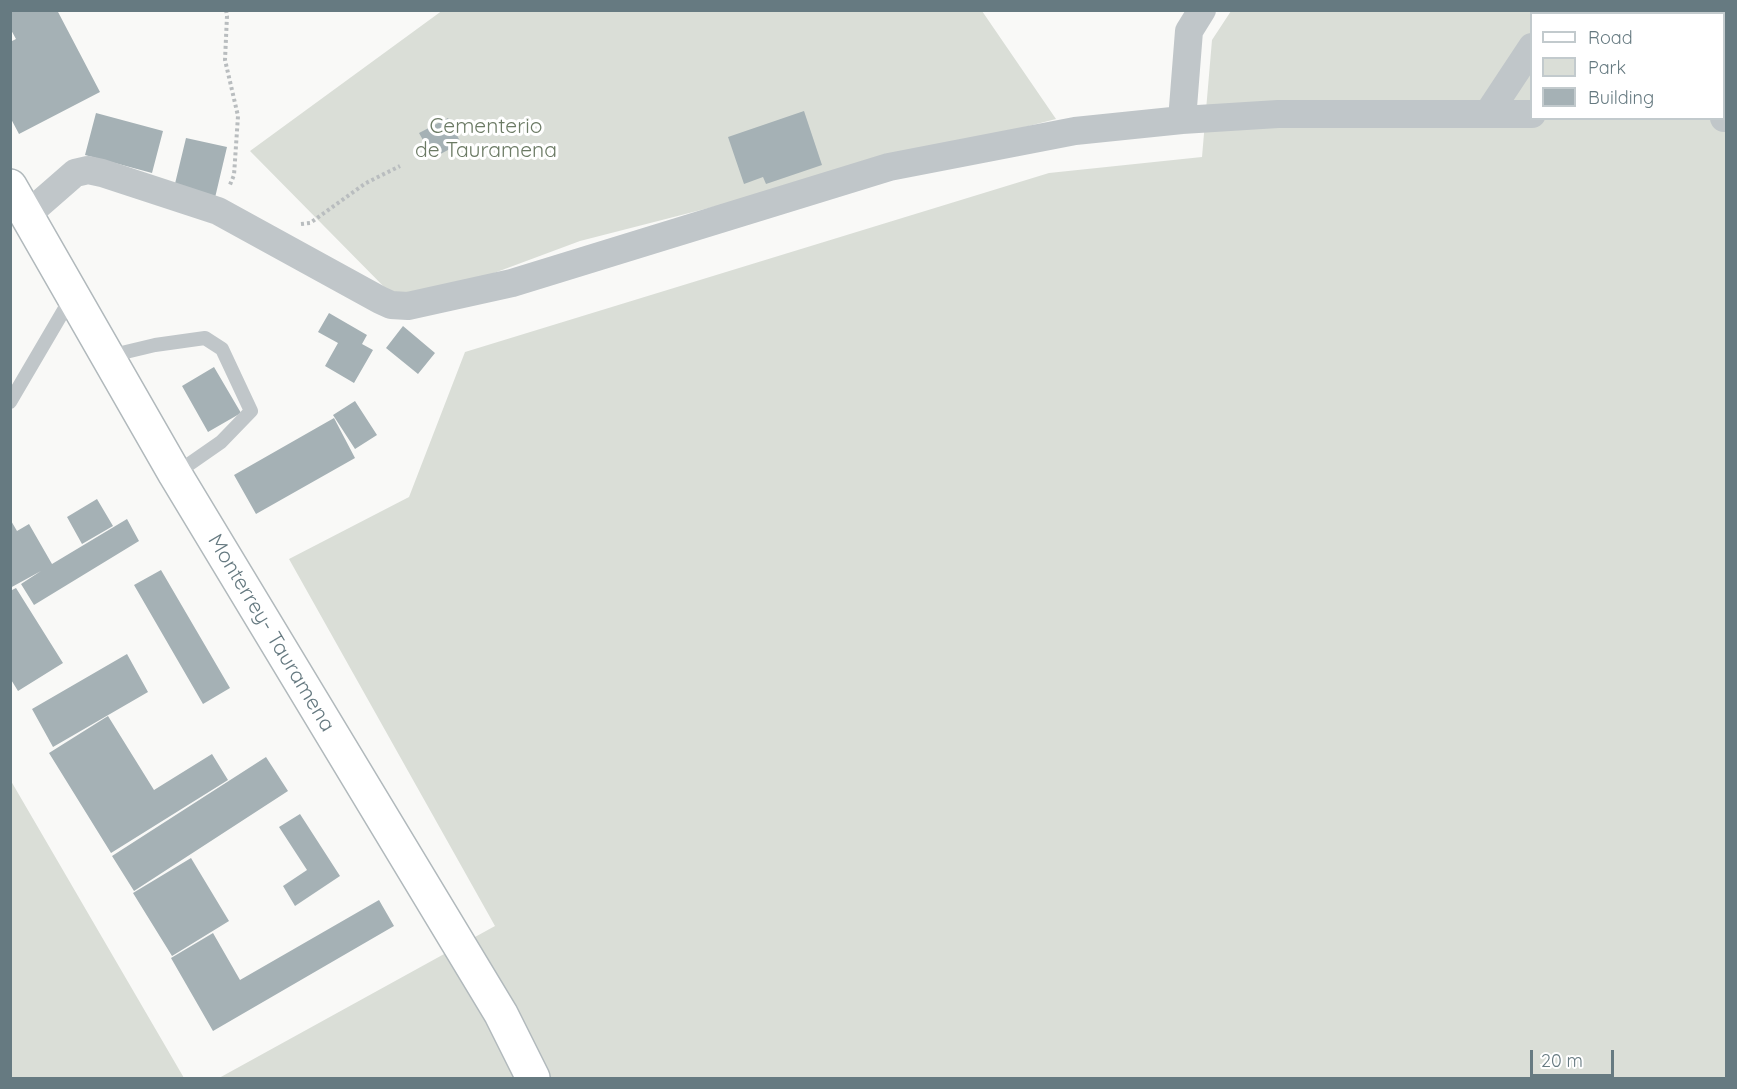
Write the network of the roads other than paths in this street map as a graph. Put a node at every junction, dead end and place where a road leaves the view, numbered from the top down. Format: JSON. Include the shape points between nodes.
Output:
{"nodes":[{"id":1,"x":1202,"y":10,"type":"edge"},
{"id":2,"x":1530,"y":49,"type":"edge"},
{"id":3,"x":1490,"y":112,"type":"junction"},
{"id":4,"x":1530,"y":114,"type":"edge"},
{"id":5,"x":1182,"y":120,"type":"junction"},
{"id":6,"x":10,"y":186,"type":"edge"},
{"id":7,"x":28,"y":214,"type":"junction"},
{"id":8,"x":72,"y":296,"type":"junction"},
{"id":9,"x":109,"y":357,"type":"junction"},
{"id":10,"x":10,"y":402,"type":"edge"},
{"id":11,"x":176,"y":474,"type":"junction"},
{"id":12,"x":533,"y":1078,"type":"edge"}],
"edges":[{"from":1,"to":5,"type":"street","via":[[1189,31]]},
{"from":2,"to":3,"type":"street"},
{"from":3,"to":4,"type":"street"},
{"from":3,"to":5,"type":"street","via":[[1278,114]]},
{"from":5,"to":7,"type":"street","via":[[1075,131],[889,167],[512,283],[408,306],[380,300],[219,211],[102,173],[75,172]]},
{"from":6,"to":7,"type":"main road","name":"Monterrey- Tauramena"},
{"from":7,"to":8,"type":"main road","name":"Monterrey- Tauramena"},
{"from":8,"to":9,"type":"main road","name":"Monterrey- Tauramena"},
{"from":8,"to":10,"type":"lane"},
{"from":9,"to":11,"type":"main road","name":"Monterrey- Tauramena"},
{"from":9,"to":11,"type":"lane","via":[[205,338],[222,349],[251,411],[221,442]]},
{"from":11,"to":12,"type":"main road","name":"Monterrey- Tauramena","via":[[501,1014]]}]}
